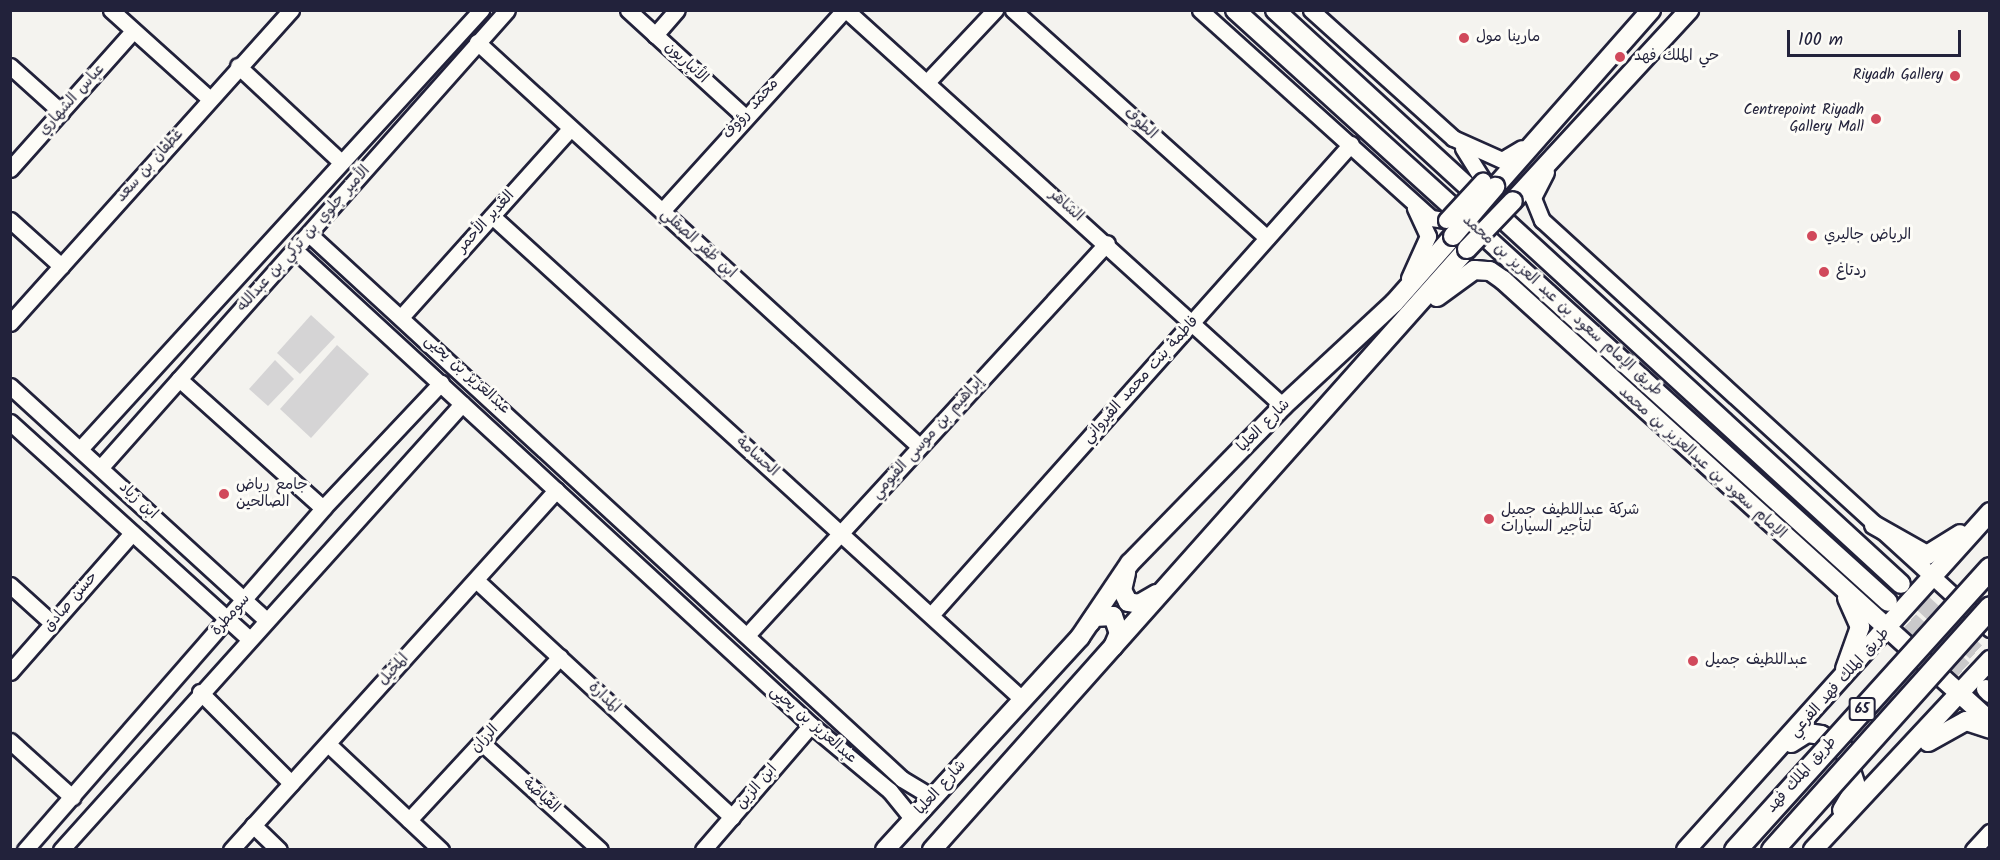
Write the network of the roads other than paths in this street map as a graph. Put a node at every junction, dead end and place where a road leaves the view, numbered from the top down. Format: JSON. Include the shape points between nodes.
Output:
{"nodes":[{"id":1,"x":111,"y":10,"type":"edge"},
{"id":2,"x":481,"y":10,"type":"edge"},
{"id":3,"x":628,"y":10,"type":"edge"},
{"id":4,"x":677,"y":10,"type":"edge"},
{"id":5,"x":845,"y":10,"type":"edge"},
{"id":6,"x":994,"y":10,"type":"edge"},
{"id":7,"x":1013,"y":10,"type":"edge"},
{"id":8,"x":1200,"y":10,"type":"edge"},
{"id":9,"x":1235,"y":10,"type":"edge"},
{"id":10,"x":1275,"y":10,"type":"edge"},
{"id":11,"x":1311,"y":10,"type":"edge"},
{"id":12,"x":1651,"y":10,"type":"edge"},
{"id":13,"x":1689,"y":10,"type":"edge"},
{"id":14,"x":286,"y":12,"type":"edge"},
{"id":15,"x":500,"y":13,"type":"edge"},
{"id":16,"x":133,"y":31,"type":"junction"},
{"id":17,"x":655,"y":34,"type":"junction"},
{"id":18,"x":477,"y":42,"type":"junction"},
{"id":19,"x":10,"y":66,"type":"edge"},
{"id":20,"x":238,"y":66,"type":"junction"},
{"id":21,"x":928,"y":81,"type":"junction"},
{"id":22,"x":210,"y":99,"type":"junction"},
{"id":23,"x":62,"y":112,"type":"junction"},
{"id":24,"x":743,"y":115,"type":"junction"},
{"id":25,"x":1553,"y":120,"type":"junction"},
{"id":26,"x":570,"y":129,"type":"junction"},
{"id":27,"x":1453,"y":138,"type":"junction"},
{"id":28,"x":1568,"y":140,"type":"junction"},
{"id":29,"x":1351,"y":144,"type":"junction"},
{"id":30,"x":341,"y":162,"type":"junction"},
{"id":31,"x":10,"y":169,"type":"edge"},
{"id":32,"x":1489,"y":184,"type":"junction"},
{"id":33,"x":1401,"y":188,"type":"junction"},
{"id":34,"x":662,"y":211,"type":"junction"},
{"id":35,"x":492,"y":216,"type":"junction"},
{"id":36,"x":10,"y":220,"type":"edge"},
{"id":37,"x":281,"y":228,"type":"junction"},
{"id":38,"x":1450,"y":228,"type":"junction"},
{"id":39,"x":1267,"y":238,"type":"junction"},
{"id":40,"x":1107,"y":243,"type":"junction"},
{"id":41,"x":302,"y":244,"type":"junction"},
{"id":42,"x":61,"y":266,"type":"junction"},
{"id":43,"x":1394,"y":303,"type":"junction"},
{"id":44,"x":402,"y":316,"type":"junction"},
{"id":45,"x":1406,"y":319,"type":"junction"},
{"id":46,"x":10,"y":323,"type":"edge"},
{"id":47,"x":1191,"y":323,"type":"junction"},
{"id":48,"x":179,"y":379,"type":"junction"},
{"id":49,"x":441,"y":383,"type":"junction"},
{"id":50,"x":10,"y":386,"type":"edge"},
{"id":51,"x":462,"y":404,"type":"junction"},
{"id":52,"x":1283,"y":406,"type":"junction"},
{"id":53,"x":10,"y":422,"type":"edge"},
{"id":54,"x":919,"y":446,"type":"junction"},
{"id":55,"x":80,"y":449,"type":"junction"},
{"id":56,"x":101,"y":467,"type":"junction"},
{"id":57,"x":556,"y":490,"type":"junction"},
{"id":58,"x":323,"y":508,"type":"junction"},
{"id":59,"x":1989,"y":511,"type":"edge"},
{"id":60,"x":622,"y":517,"type":"junction"},
{"id":61,"x":1874,"y":525,"type":"junction"},
{"id":62,"x":132,"y":533,"type":"junction"},
{"id":63,"x":842,"y":534,"type":"junction"},
{"id":64,"x":606,"y":535,"type":"junction"},
{"id":65,"x":1130,"y":563,"type":"junction"},
{"id":66,"x":1817,"y":566,"type":"junction"},
{"id":67,"x":1989,"y":568,"type":"edge"},
{"id":68,"x":1935,"y":577,"type":"junction"},
{"id":69,"x":476,"y":580,"type":"junction"},
{"id":70,"x":1901,"y":584,"type":"tunnel mouth"},
{"id":71,"x":10,"y":585,"type":"edge"},
{"id":72,"x":1158,"y":593,"type":"junction"},
{"id":73,"x":245,"y":599,"type":"junction"},
{"id":74,"x":1888,"y":602,"type":"tunnel mouth"},
{"id":75,"x":1989,"y":607,"type":"edge"},
{"id":76,"x":931,"y":615,"type":"junction"},
{"id":77,"x":264,"y":618,"type":"junction"},
{"id":78,"x":226,"y":621,"type":"junction"},
{"id":79,"x":52,"y":623,"type":"junction"},
{"id":80,"x":1888,"y":628,"type":"junction"},
{"id":81,"x":1989,"y":629,"type":"edge"},
{"id":82,"x":749,"y":633,"type":"junction"},
{"id":83,"x":1080,"y":637,"type":"junction"},
{"id":84,"x":248,"y":638,"type":"junction"},
{"id":85,"x":560,"y":657,"type":"junction"},
{"id":86,"x":1109,"y":657,"type":"junction"},
{"id":87,"x":1989,"y":660,"type":"edge"},
{"id":88,"x":10,"y":672,"type":"edge"},
{"id":89,"x":1834,"y":689,"type":"junction"},
{"id":90,"x":200,"y":692,"type":"junction"},
{"id":91,"x":1959,"y":695,"type":"junction"},
{"id":92,"x":1022,"y":699,"type":"junction"},
{"id":93,"x":1989,"y":721,"type":"edge"},
{"id":94,"x":811,"y":725,"type":"junction"},
{"id":95,"x":1989,"y":729,"type":"edge"},
{"id":96,"x":10,"y":741,"type":"edge"},
{"id":97,"x":482,"y":743,"type":"junction"},
{"id":98,"x":327,"y":744,"type":"junction"},
{"id":99,"x":1778,"y":753,"type":"junction"},
{"id":100,"x":1895,"y":767,"type":"junction"},
{"id":101,"x":902,"y":779,"type":"junction"},
{"id":102,"x":291,"y":783,"type":"junction"},
{"id":103,"x":890,"y":791,"type":"junction"},
{"id":104,"x":72,"y":797,"type":"junction"},
{"id":105,"x":932,"y":797,"type":"junction"},
{"id":106,"x":732,"y":817,"type":"junction"},
{"id":107,"x":913,"y":819,"type":"junction"},
{"id":108,"x":409,"y":820,"type":"junction"},
{"id":109,"x":253,"y":825,"type":"junction"},
{"id":110,"x":1989,"y":832,"type":"edge"},
{"id":111,"x":1827,"y":835,"type":"junction"},
{"id":112,"x":25,"y":849,"type":"edge"},
{"id":113,"x":61,"y":849,"type":"edge"},
{"id":114,"x":231,"y":849,"type":"edge"},
{"id":115,"x":279,"y":849,"type":"edge"},
{"id":116,"x":441,"y":849,"type":"edge"},
{"id":117,"x":600,"y":849,"type":"edge"},
{"id":118,"x":703,"y":849,"type":"edge"},
{"id":119,"x":885,"y":849,"type":"edge"},
{"id":120,"x":932,"y":849,"type":"edge"},
{"id":121,"x":1686,"y":849,"type":"edge"},
{"id":122,"x":1735,"y":849,"type":"edge"},
{"id":123,"x":1772,"y":849,"type":"edge"},
{"id":124,"x":1813,"y":849,"type":"edge"},
{"id":125,"x":1973,"y":849,"type":"edge"}],
"edges":[{"from":1,"to":16,"type":"street"},
{"from":2,"to":30,"type":"street","name":"الأمير جلوي بن تركي بن عبدالله"},
{"from":3,"to":17,"type":"street","name":"الأنباريون"},
{"from":4,"to":17,"type":"street"},
{"from":5,"to":21,"type":"street","name":"الشاهر"},
{"from":5,"to":24,"type":"street","name":"محمد رؤوف"},
{"from":6,"to":21,"type":"street"},
{"from":7,"to":39,"type":"street","name":"الطوف"},
{"from":8,"to":29,"type":"street"},
{"from":9,"to":74,"type":"main road","name":"طريق الإمام سعود بن عبد العزيز بن محمد"},
{"from":10,"to":70,"type":"main road","name":"طريق الإمام سعود بن عبد العزيز بن محمد"},
{"from":11,"to":27,"type":"street"},
{"from":12,"to":25,"type":"main road","name":"شارع العليا"},
{"from":13,"to":28,"type":"main road"},
{"from":14,"to":20,"type":"street","name":"غطفان بن سعد"},
{"from":15,"to":18,"type":"street","name":"الأمير جلوي بن تركي بن عبدالله"},
{"from":16,"to":22,"type":"street"},
{"from":16,"to":23,"type":"street","name":"عباس الشهاري"},
{"from":17,"to":24,"type":"street","name":"الأنباريون"},
{"from":18,"to":26,"type":"street","name":"ابن ظفر الصقلي"},
{"from":18,"to":41,"type":"street","name":"الأمير جلوي بن تركي بن عبدالله"},
{"from":19,"to":23,"type":"street"},
{"from":20,"to":22,"type":"street","name":"غطفان بن سعد"},
{"from":20,"to":30,"type":"street"},
{"from":21,"to":40,"type":"street","name":"الشاهر"},
{"from":22,"to":42,"type":"street","name":"غطفان بن سعد"},
{"from":23,"to":31,"type":"street","name":"عباس الشهاري"},
{"from":24,"to":34,"type":"street","name":"محمد رؤوف"},
{"from":25,"to":27,"type":"street","via":[[1512,158],[1492,158]]},
{"from":25,"to":32,"type":"main road","name":"شارع العليا"},
{"from":26,"to":34,"type":"street","name":"ابن ظفر الصقلي"},
{"from":26,"to":35,"type":"street","name":"الغدير الأحمر"},
{"from":27,"to":32,"type":"street","via":[[1476,162]]},
{"from":28,"to":45,"type":"main road","bridge":true},
{"from":28,"to":61,"type":"street","via":[[1533,198],[1542,220]]},
{"from":29,"to":33,"type":"street"},
{"from":29,"to":39,"type":"street","name":"فاطمة بنت محمد القيرواني"},
{"from":30,"to":37,"type":"street","name":"الأمير جلوي بن تركي بن عبدالله"},
{"from":32,"to":38,"type":"main road","name":"شارع العليا","bridge":true},
{"from":33,"to":38,"type":"street","via":[[1431,218]]},
{"from":33,"to":43,"type":"street","via":[[1428,236]]},
{"from":34,"to":54,"type":"street","name":"ابن ظفر الصقلي"},
{"from":35,"to":44,"type":"street","name":"الغدير الأحمر"},
{"from":35,"to":63,"type":"street","name":"الحسامة"},
{"from":36,"to":42,"type":"street"},
{"from":37,"to":41,"type":"street"},
{"from":37,"to":55,"type":"street","name":"الأمير جلوي بن تركي بن عبدالله"},
{"from":38,"to":43,"type":"main road","name":"شارع العليا"},
{"from":39,"to":47,"type":"street","name":"فاطمة بنت محمد القيرواني"},
{"from":40,"to":47,"type":"street","name":"الشاهر"},
{"from":40,"to":54,"type":"street","name":"إبراهيم بن موسى الفيومي"},
{"from":41,"to":44,"type":"street","name":"عبدالعزيز بن يحيى"},
{"from":41,"to":48,"type":"street","name":"الأمير جلوي بن تركي بن عبدالله"},
{"from":41,"to":49,"type":"street","name":"عبدالعزيز بن يحيى"},
{"from":42,"to":46,"type":"street","name":"غطفان بن سعد"},
{"from":43,"to":52,"type":"main road","name":"شارع العليا"},
{"from":44,"to":60,"type":"street","name":"عبدالعزيز بن يحيى"},
{"from":45,"to":66,"type":"main road","name":"الإمام سعود بن عبدالعزيز بن محمد","via":[[1461,277],[1474,270],[1490,271]]},
{"from":45,"to":72,"type":"main road"},
{"from":47,"to":52,"type":"street","name":"الشاهر"},
{"from":47,"to":76,"type":"street","name":"فاطمة بنت محمد القيرواني"},
{"from":48,"to":56,"type":"street","name":"الأمير جلوي بن تركي بن عبدالله"},
{"from":48,"to":58,"type":"street"},
{"from":49,"to":51,"type":"street","name":"عبدالعزيز بن يحيى"},
{"from":49,"to":58,"type":"street","name":"سومطرة"},
{"from":50,"to":55,"type":"street","name":"ابن زياد"},
{"from":51,"to":57,"type":"street","name":"عبدالعزيز بن يحيى"},
{"from":51,"to":77,"type":"street","name":"سومطرة"},
{"from":52,"to":65,"type":"main road","name":"شارع العليا"},
{"from":53,"to":62,"type":"street","name":"ابن زياد"},
{"from":54,"to":63,"type":"street","name":"إبراهيم بن موسى الفيومي"},
{"from":55,"to":56,"type":"street","name":"ابن زياد"},
{"from":56,"to":73,"type":"street","name":"ابن زياد"},
{"from":57,"to":64,"type":"street","name":"عبدالعزيز بن يحيى"},
{"from":57,"to":69,"type":"street","name":"المخيل"},
{"from":58,"to":73,"type":"street","name":"سومطرة"},
{"from":59,"to":61,"type":"main road","via":[[1938,552],[1927,555]]},
{"from":59,"to":68,"type":"main road","name":"طريق الملك فهد الفرعي"},
{"from":60,"to":64,"type":"street"},
{"from":60,"to":82,"type":"street","name":"عبدالعزيز بن يحيى"},
{"from":61,"to":68,"type":"street"},
{"from":62,"to":78,"type":"street","name":"ابن زياد"},
{"from":62,"to":79,"type":"street","name":"حسن صادق"},
{"from":63,"to":76,"type":"street","name":"الحسامة"},
{"from":63,"to":82,"type":"street","name":"إبراهيم بن موسى الفيومي"},
{"from":64,"to":94,"type":"street","name":"عبدالعزيز بن يحيى"},
{"from":65,"to":72,"type":"main road","via":[[1122,590],[1128,602],[1139,604]]},
{"from":65,"to":83,"type":"main road","name":"شارع العليا"},
{"from":66,"to":80,"type":"main road","name":"الإمام سعود بن عبدالعزيز بن محمد"},
{"from":66,"to":89,"type":"main road","via":[[1855,607],[1860,627]]},
{"from":67,"to":122,"type":"highway","name":"طريق الملك فهد","number":"65","bridge":true},
{"from":68,"to":80,"type":"main road","name":"طريق الملك فهد الفرعي"},
{"from":68,"to":81,"type":"street"},
{"from":69,"to":85,"type":"street","name":"المدارة"},
{"from":69,"to":98,"type":"street","name":"المخيل"},
{"from":71,"to":79,"type":"street"},
{"from":72,"to":86,"type":"main road"},
{"from":73,"to":77,"type":"street","name":"ابن زياد"},
{"from":73,"to":78,"type":"street","name":"سومطرة"},
{"from":75,"to":123,"type":"highway","name":"طريق الملك فهد","number":"65","bridge":true},
{"from":76,"to":92,"type":"street","name":"الحسامة"},
{"from":77,"to":84,"type":"street","name":"سومطرة"},
{"from":78,"to":84,"type":"street","name":"ابن زياد"},
{"from":78,"to":104,"type":"street","name":"سومطرة"},
{"from":79,"to":88,"type":"street","name":"حسن صادق"},
{"from":80,"to":89,"type":"main road","name":"طريق الملك فهد الفرعي"},
{"from":80,"to":91,"type":"main road","name":"الإمام سعود بن عبدالعزيز بن محمد"},
{"from":82,"to":101,"type":"street","name":"عبدالعزيز بن يحيى"},
{"from":83,"to":86,"type":"main road","via":[[1094,617],[1113,616],[1119,633]]},
{"from":83,"to":92,"type":"main road","name":"شارع العليا"},
{"from":84,"to":90,"type":"street","name":"سومطرة"},
{"from":85,"to":97,"type":"street","name":"الرزان"},
{"from":85,"to":106,"type":"street","name":"المدارة"},
{"from":86,"to":120,"type":"main road"},
{"from":87,"to":91,"type":"main road"},
{"from":89,"to":99,"type":"main road","name":"طريق الملك فهد الفرعي"},
{"from":90,"to":102,"type":"street"},
{"from":90,"to":113,"type":"street","name":"سومطرة"},
{"from":91,"to":93,"type":"main road","name":"الإمام سعود بن عبدالعزيز بن محمد"},
{"from":91,"to":100,"type":"main road"},
{"from":92,"to":105,"type":"main road","name":"شارع العليا"},
{"from":94,"to":103,"type":"street","name":"عبدالعزيز بن يحيى"},
{"from":94,"to":106,"type":"street","name":"ابن الزين"},
{"from":95,"to":100,"type":"main road","via":[[1965,721],[1948,727]]},
{"from":96,"to":104,"type":"street"},
{"from":97,"to":108,"type":"street","name":"الرزان"},
{"from":97,"to":117,"type":"street","name":"الفياضة"},
{"from":98,"to":102,"type":"street","name":"المخيل"},
{"from":98,"to":108,"type":"street"},
{"from":99,"to":111,"type":"main road","via":[[1807,733],[1821,735],[1852,760],[1856,787]]},
{"from":99,"to":121,"type":"main road","name":"طريق الملك فهد الفرعي"},
{"from":100,"to":111,"type":"main road"},
{"from":101,"to":103,"type":"street"},
{"from":101,"to":105,"type":"street","name":"عبدالعزيز بن يحيى"},
{"from":102,"to":109,"type":"street","name":"المخيل"},
{"from":103,"to":107,"type":"street","name":"عبدالعزيز بن يحيى"},
{"from":104,"to":112,"type":"street","name":"سومطرة"},
{"from":105,"to":107,"type":"main road","name":"شارع العليا"},
{"from":106,"to":118,"type":"street","name":"ابن الزين"},
{"from":107,"to":119,"type":"main road","name":"شارع العليا"},
{"from":108,"to":116,"type":"street"},
{"from":109,"to":114,"type":"street","name":"المخيل"},
{"from":109,"to":115,"type":"street"},
{"from":110,"to":125,"type":"street"},
{"from":111,"to":124,"type":"main road"}]}
